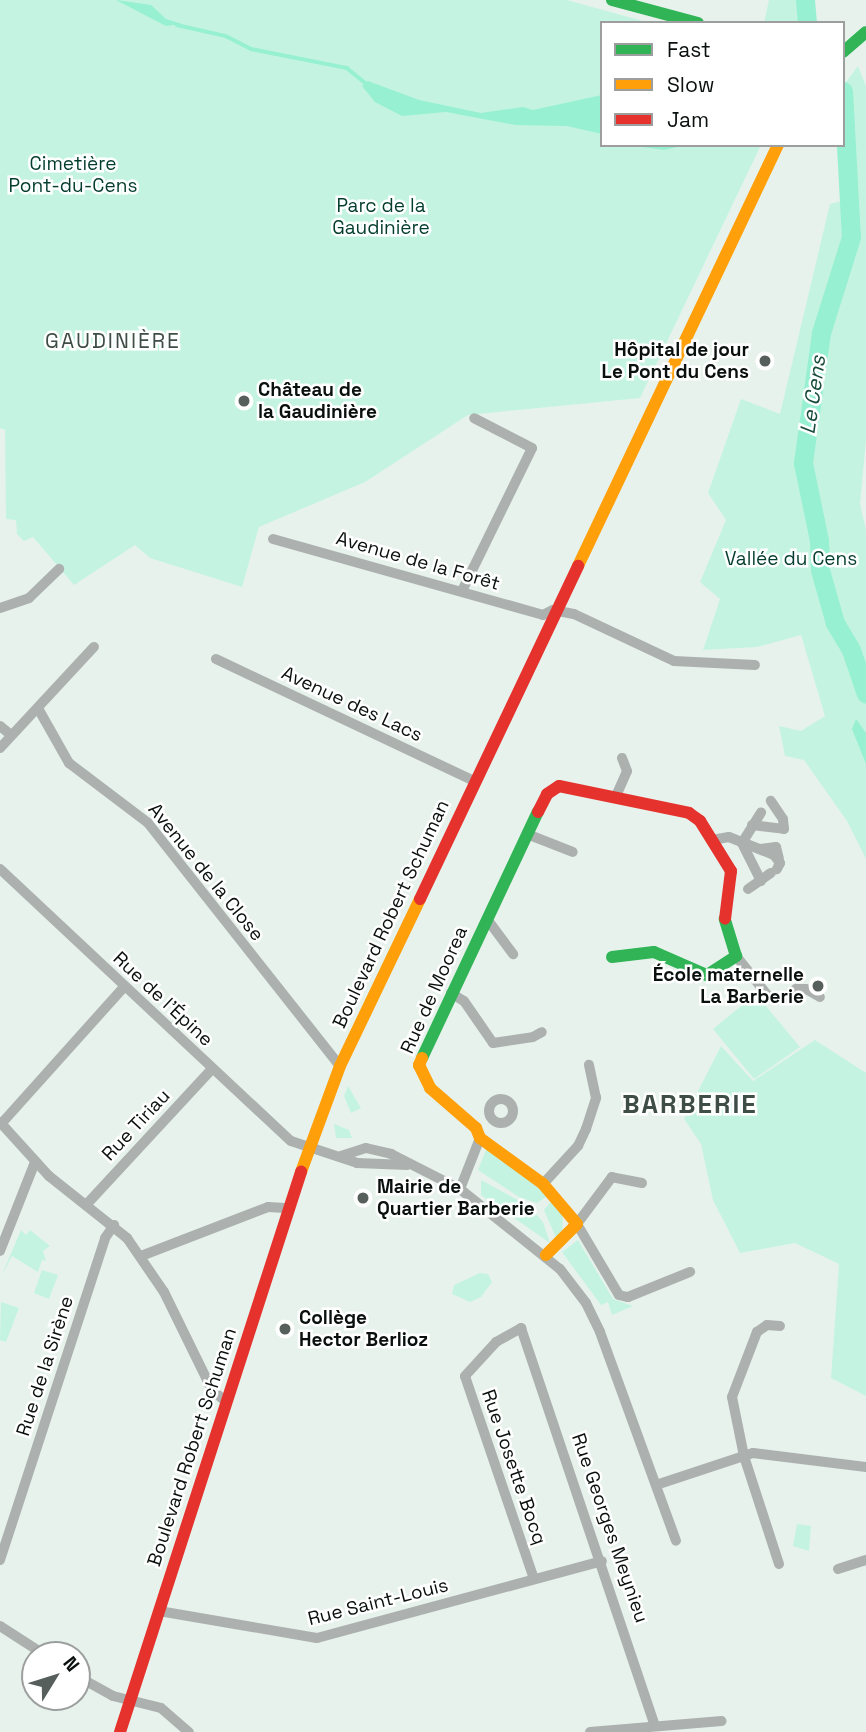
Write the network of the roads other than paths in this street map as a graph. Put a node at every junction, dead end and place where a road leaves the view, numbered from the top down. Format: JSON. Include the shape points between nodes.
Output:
{"nodes":[{"id":1,"x":612,"y":0,"type":"edge"},
{"id":2,"x":691,"y":21,"type":"edge"},
{"id":3,"x":866,"y":32,"type":"edge"},
{"id":4,"x":845,"y":50,"type":"edge"},
{"id":5,"x":777,"y":147,"type":"edge"},
{"id":6,"x":474,"y":418,"type":"dead end"},
{"id":7,"x":273,"y":539,"type":"dead end"},
{"id":8,"x":59,"y":569,"type":"dead end"},
{"id":9,"x":462,"y":591,"type":"junction"},
{"id":10,"x":0,"y":608,"type":"edge"},
{"id":11,"x":553,"y":610,"type":"junction"},
{"id":12,"x":94,"y":647,"type":"dead end"},
{"id":13,"x":215,"y":659,"type":"dead end"},
{"id":14,"x":755,"y":665,"type":"dead end"},
{"id":15,"x":38,"y":710,"type":"junction"},
{"id":16,"x":0,"y":726,"type":"edge"},
{"id":17,"x":11,"y":735,"type":"junction"},
{"id":18,"x":0,"y":748,"type":"edge"},
{"id":19,"x":622,"y":758,"type":"dead end"},
{"id":20,"x":474,"y":781,"type":"junction"},
{"id":21,"x":616,"y":796,"type":"junction"},
{"id":22,"x":771,"y":801,"type":"dead end"},
{"id":23,"x":761,"y":813,"type":"dead end"},
{"id":24,"x":752,"y":825,"type":"junction"},
{"id":25,"x":527,"y":834,"type":"junction"},
{"id":26,"x":712,"y":840,"type":"junction"},
{"id":27,"x":742,"y":843,"type":"junction"},
{"id":28,"x":573,"y":852,"type":"dead end"},
{"id":29,"x":0,"y":869,"type":"edge"},
{"id":30,"x":761,"y":881,"type":"junction"},
{"id":31,"x":748,"y":889,"type":"dead end"},
{"id":32,"x":486,"y":919,"type":"junction"},
{"id":33,"x":513,"y":954,"type":"dead end"},
{"id":34,"x":736,"y":956,"type":"junction"},
{"id":35,"x":612,"y":957,"type":"dead end"},
{"id":36,"x":124,"y":987,"type":"junction"},
{"id":37,"x":451,"y":993,"type":"junction"},
{"id":38,"x":820,"y":997,"type":"dead end"},
{"id":39,"x":542,"y":1032,"type":"dead end"},
{"id":40,"x":589,"y":1065,"type":"dead end"},
{"id":41,"x":340,"y":1066,"type":"junction"},
{"id":42,"x":212,"y":1069,"type":"junction"},
{"id":43,"x":491,"y":1118,"type":"dead end"},
{"id":44,"x":1,"y":1123,"type":"edge"},
{"id":45,"x":478,"y":1133,"type":"junction"},
{"id":46,"x":309,"y":1147,"type":"junction"},
{"id":47,"x":341,"y":1156,"type":"junction"},
{"id":48,"x":34,"y":1162,"type":"junction"},
{"id":49,"x":407,"y":1164,"type":"junction"},
{"id":50,"x":642,"y":1183,"type":"dead end"},
{"id":51,"x":543,"y":1184,"type":"junction"},
{"id":52,"x":460,"y":1189,"type":"junction"},
{"id":53,"x":86,"y":1205,"type":"junction"},
{"id":54,"x":289,"y":1208,"type":"junction"},
{"id":55,"x":578,"y":1224,"type":"junction"},
{"id":56,"x":114,"y":1225,"type":"junction"},
{"id":57,"x":0,"y":1251,"type":"edge"},
{"id":58,"x":546,"y":1255,"type":"junction"},
{"id":59,"x":141,"y":1256,"type":"junction"},
{"id":60,"x":690,"y":1272,"type":"dead end"},
{"id":61,"x":780,"y":1326,"type":"dead end"},
{"id":62,"x":528,"y":1344,"type":"joint"},
{"id":63,"x":225,"y":1401,"type":"junction"},
{"id":64,"x":744,"y":1456,"type":"junction"},
{"id":65,"x":866,"y":1467,"type":"edge"},
{"id":66,"x":656,"y":1485,"type":"junction"},
{"id":67,"x":676,"y":1541,"type":"dead end"},
{"id":68,"x":0,"y":1560,"type":"edge"},
{"id":69,"x":866,"y":1560,"type":"edge"},
{"id":70,"x":602,"y":1561,"type":"junction"},
{"id":71,"x":779,"y":1564,"type":"dead end"},
{"id":72,"x":838,"y":1569,"type":"dead end"},
{"id":73,"x":534,"y":1579,"type":"junction"},
{"id":74,"x":159,"y":1611,"type":"junction"},
{"id":75,"x":0,"y":1626,"type":"edge"},
{"id":76,"x":23,"y":1641,"type":"edge"},
{"id":77,"x":91,"y":1684,"type":"edge"},
{"id":78,"x":132,"y":1700,"type":"junction"},
{"id":79,"x":722,"y":1721,"type":"dead end"},
{"id":80,"x":654,"y":1724,"type":"junction"},
{"id":81,"x":120,"y":1732,"type":"edge"},
{"id":82,"x":189,"y":1732,"type":"edge"},
{"id":83,"x":590,"y":1732,"type":"edge"}],
"edges":[{"from":1,"to":2,"type":"main road"},
{"from":3,"to":4,"type":"main road"},
{"from":5,"to":11,"type":"main road","name":"Boulevard Robert Schuman"},
{"from":6,"to":9,"type":"street","via":[[532,448]]},
{"from":7,"to":9,"type":"street","name":"Avenue de la Forêt"},
{"from":8,"to":10,"type":"street","via":[[29,598]]},
{"from":9,"to":11,"type":"street","name":"Avenue de la Forêt","via":[[543,615]]},
{"from":11,"to":14,"type":"street","name":"Avenue de la Forêt","via":[[574,614],[674,660]]},
{"from":11,"to":20,"type":"main road","name":"Boulevard Robert Schuman"},
{"from":12,"to":15,"type":"street"},
{"from":13,"to":20,"type":"street","name":"Avenue des Lacs"},
{"from":15,"to":17,"type":"street"},
{"from":15,"to":41,"type":"street","name":"Avenue de la Close","via":[[69,763],[148,823]]},
{"from":16,"to":17,"type":"street"},
{"from":17,"to":18,"type":"street"},
{"from":19,"to":21,"type":"street","via":[[627,771]]},
{"from":20,"to":41,"type":"main road","name":"Boulevard Robert Schuman"},
{"from":21,"to":25,"type":"main road","name":"Rue de Moorea","via":[[554,788]]},
{"from":21,"to":26,"type":"main road","via":[[690,813]]},
{"from":22,"to":24,"type":"street","via":[[783,819],[784,830]]},
{"from":23,"to":24,"type":"street"},
{"from":24,"to":27,"type":"street"},
{"from":25,"to":28,"type":"street"},
{"from":25,"to":32,"type":"main road","name":"Rue de Moorea"},
{"from":26,"to":27,"type":"street","via":[[723,836]]},
{"from":26,"to":34,"type":"main road","via":[[732,876],[725,922]]},
{"from":27,"to":30,"type":"street"},
{"from":27,"to":30,"type":"street","via":[[760,849],[776,867]]},
{"from":29,"to":36,"type":"street","name":"Rue de l'Épine"},
{"from":30,"to":31,"type":"street"},
{"from":32,"to":33,"type":"street"},
{"from":32,"to":37,"type":"main road","name":"Rue de Moorea"},
{"from":34,"to":35,"type":"main road","via":[[707,975],[653,952]]},
{"from":34,"to":38,"type":"street","via":[[769,997],[781,1000],[806,989]]},
{"from":36,"to":42,"type":"street","name":"Rue de l'Épine"},
{"from":36,"to":44,"type":"street"},
{"from":37,"to":39,"type":"street","via":[[464,1001],[493,1043]]},
{"from":37,"to":45,"type":"main road","name":"Rue de Moorea","via":[[419,1068],[430,1088]]},
{"from":40,"to":51,"type":"street","via":[[596,1098],[586,1129],[578,1146]]},
{"from":41,"to":46,"type":"main road","name":"Boulevard Robert Schuman"},
{"from":42,"to":46,"type":"street","name":"Rue de l'Épine","via":[[291,1141]]},
{"from":42,"to":53,"type":"street","name":"Rue Tiriau"},
{"from":43,"to":45,"type":"street"},
{"from":44,"to":48,"type":"street"},
{"from":45,"to":51,"type":"main road","name":"Rue de Moorea"},
{"from":45,"to":52,"type":"street"},
{"from":46,"to":47,"type":"street","name":"Rue de l'Épine"},
{"from":46,"to":54,"type":"main road","name":"Boulevard Robert Schuman"},
{"from":47,"to":49,"type":"street","name":"Rue de l'Épine","via":[[370,1165]]},
{"from":47,"to":49,"type":"street","via":[[375,1149]]},
{"from":48,"to":53,"type":"street"},
{"from":48,"to":57,"type":"street"},
{"from":49,"to":52,"type":"street"},
{"from":50,"to":55,"type":"street","via":[[612,1177]]},
{"from":51,"to":55,"type":"main road","name":"Rue de Moorea"},
{"from":52,"to":58,"type":"street"},
{"from":53,"to":56,"type":"street"},
{"from":54,"to":59,"type":"street","via":[[268,1207]]},
{"from":54,"to":63,"type":"main road","name":"Boulevard Robert Schuman"},
{"from":55,"to":58,"type":"main road"},
{"from":55,"to":60,"type":"street","via":[[619,1295],[628,1297]]},
{"from":56,"to":59,"type":"street"},
{"from":56,"to":68,"type":"street","name":"Rue de la Sirène","via":[[105,1238]]},
{"from":58,"to":66,"type":"street","via":[[590,1311]]},
{"from":59,"to":63,"type":"street","via":[[207,1380]]},
{"from":61,"to":64,"type":"street","via":[[767,1325],[757,1332],[733,1390],[733,1413]]},
{"from":62,"to":70,"type":"street","name":"Rue Georges Meynieu"},
{"from":62,"to":73,"type":"street","name":"Rue Josette Bocq","via":[[521,1328],[513,1331],[486,1351],[465,1376]]},
{"from":63,"to":74,"type":"main road","name":"Boulevard Robert Schuman"},
{"from":64,"to":65,"type":"street","via":[[774,1454]]},
{"from":64,"to":66,"type":"street"},
{"from":64,"to":71,"type":"street"},
{"from":66,"to":67,"type":"street"},
{"from":69,"to":72,"type":"street"},
{"from":70,"to":73,"type":"street","name":"Rue Saint-Louis"},
{"from":70,"to":80,"type":"street","name":"Rue Georges Meynieu"},
{"from":73,"to":74,"type":"street","name":"Rue Saint-Louis","via":[[317,1638]]},
{"from":74,"to":78,"type":"main road","name":"Boulevard Robert Schuman"},
{"from":75,"to":76,"type":"street"},
{"from":77,"to":78,"type":"street"},
{"from":78,"to":81,"type":"main road","name":"Boulevard Robert Schuman"},
{"from":78,"to":82,"type":"street","via":[[161,1708]]},
{"from":79,"to":80,"type":"street"},
{"from":80,"to":83,"type":"street"}]}
